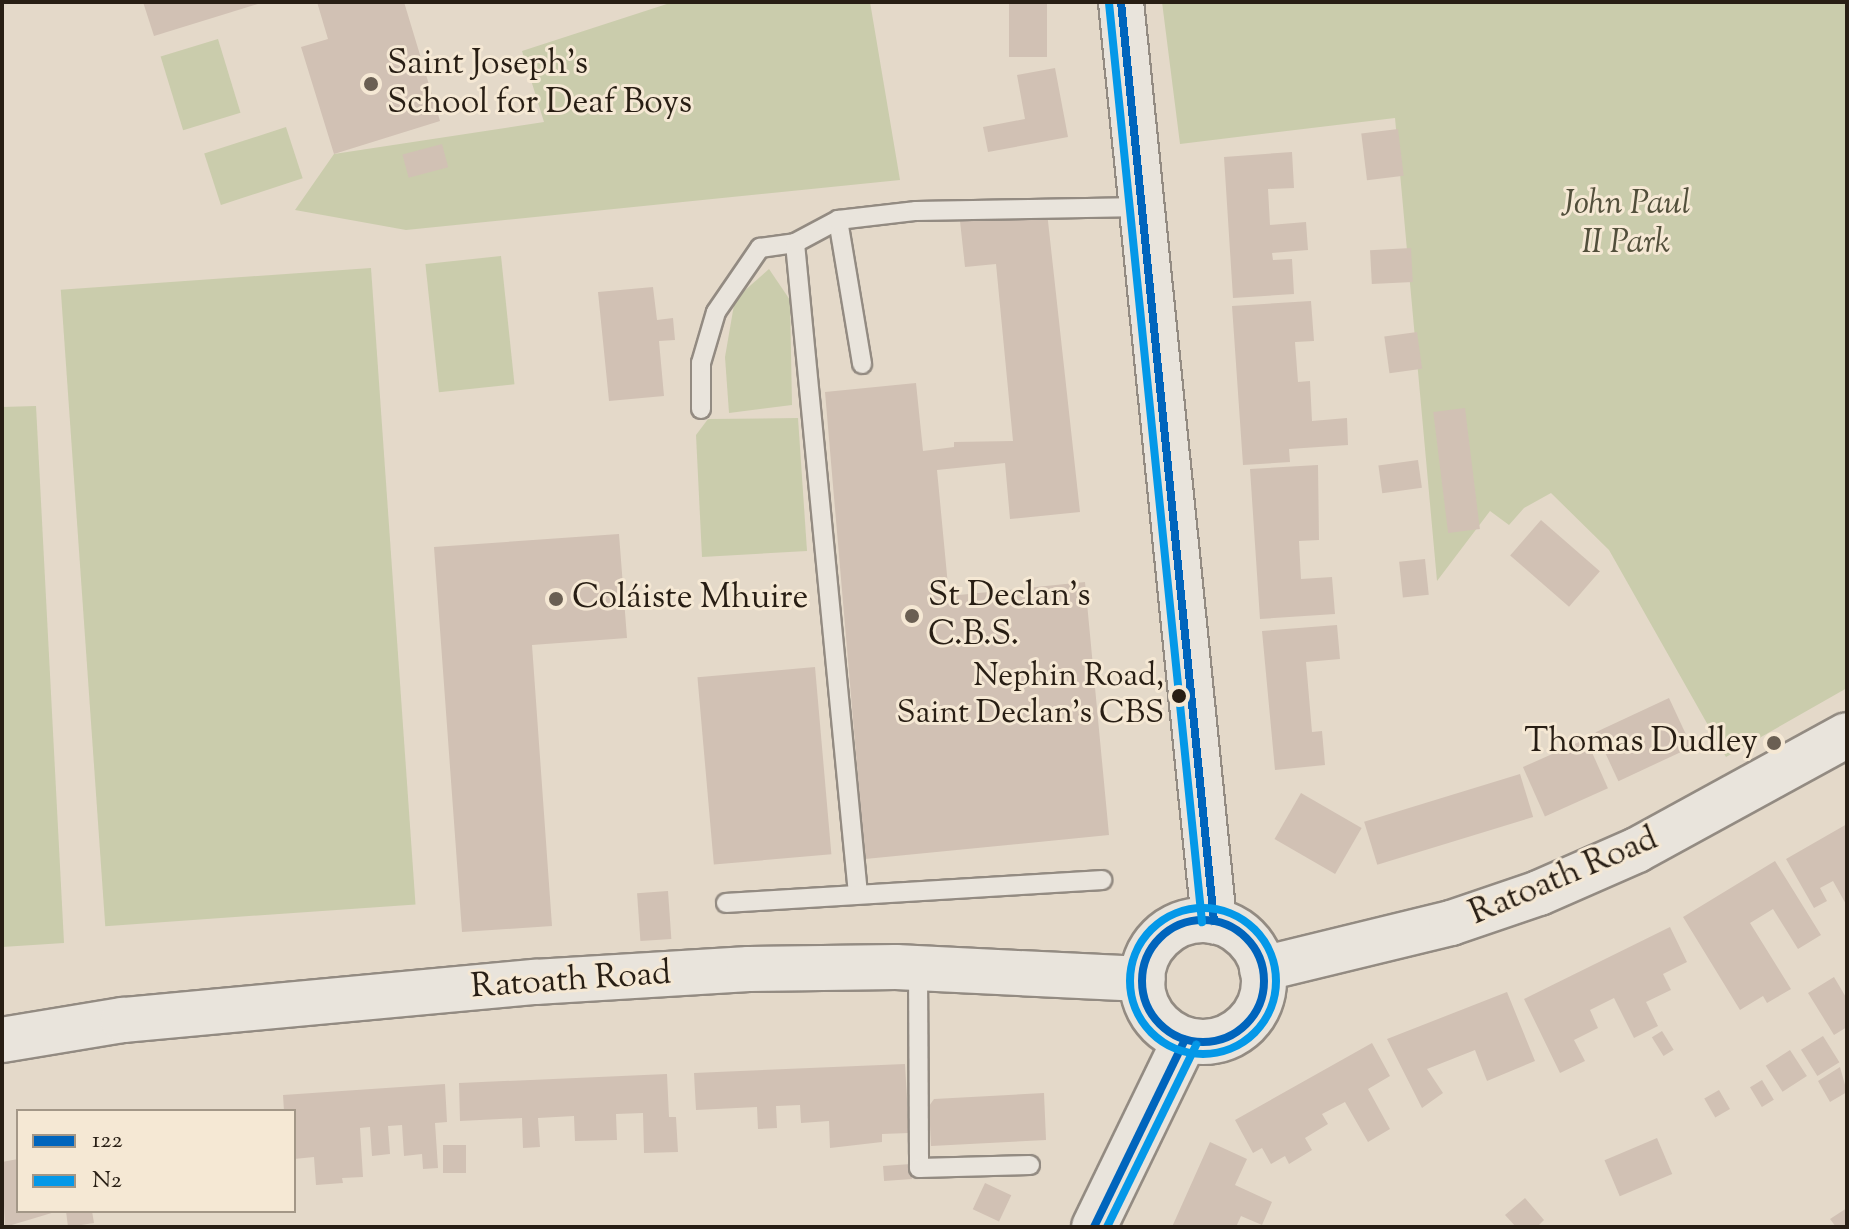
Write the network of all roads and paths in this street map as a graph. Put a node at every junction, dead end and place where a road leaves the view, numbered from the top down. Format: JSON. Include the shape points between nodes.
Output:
{"nodes":[{"id":1,"x":1121,"y":2,"type":"edge"},
{"id":2,"x":1143,"y":207,"type":"junction"},
{"id":3,"x":838,"y":220,"type":"junction"},
{"id":4,"x":795,"y":243,"type":"junction"},
{"id":5,"x":862,"y":364,"type":"dead end"},
{"id":6,"x":701,"y":409,"type":"dead end"},
{"id":7,"x":1847,"y":735,"type":"edge"},
{"id":8,"x":1102,"y":880,"type":"dead end"},
{"id":9,"x":858,"y":894,"type":"junction"},
{"id":10,"x":726,"y":903,"type":"dead end"},
{"id":11,"x":1214,"y":921,"type":"junction"},
{"id":12,"x":918,"y":968,"type":"junction"},
{"id":13,"x":1262,"y":969,"type":"junction"},
{"id":14,"x":1143,"y":979,"type":"junction"},
{"id":15,"x":2,"y":1040,"type":"edge"},
{"id":16,"x":1185,"y":1040,"type":"junction"},
{"id":17,"x":1030,"y":1165,"type":"dead end"},
{"id":18,"x":1094,"y":1227,"type":"edge"}],
"edges":[{"from":1,"to":2,"type":"main road"},
{"from":2,"to":3,"type":"lane","via":[[916,211]]},
{"from":2,"to":11,"type":"main road"},
{"from":3,"to":4,"type":"lane"},
{"from":3,"to":5,"type":"lane"},
{"from":4,"to":6,"type":"lane","via":[[760,248],[729,289],[716,312],[701,363]]},
{"from":4,"to":9,"type":"lane"},
{"from":7,"to":13,"type":"main road","name":"Ratoath Road","via":[[1637,850],[1539,893],[1451,923]]},
{"from":8,"to":9,"type":"lane"},
{"from":9,"to":10,"type":"lane"},
{"from":11,"to":13,"type":"main road","via":[[1248,939]]},
{"from":11,"to":14,"type":"main road","via":[[1191,921],[1159,940]]},
{"from":12,"to":14,"type":"main road","name":"Ratoath Road"},
{"from":12,"to":15,"type":"main road","name":"Ratoath Road","via":[[749,969],[535,982],[123,1020]]},
{"from":12,"to":17,"type":"lane","via":[[919,1168]]},
{"from":13,"to":16,"type":"main road","via":[[1262,998],[1245,1026],[1212,1042]]},
{"from":14,"to":16,"type":"main road","via":[[1152,1015]]},
{"from":16,"to":18,"type":"main road"}]}
